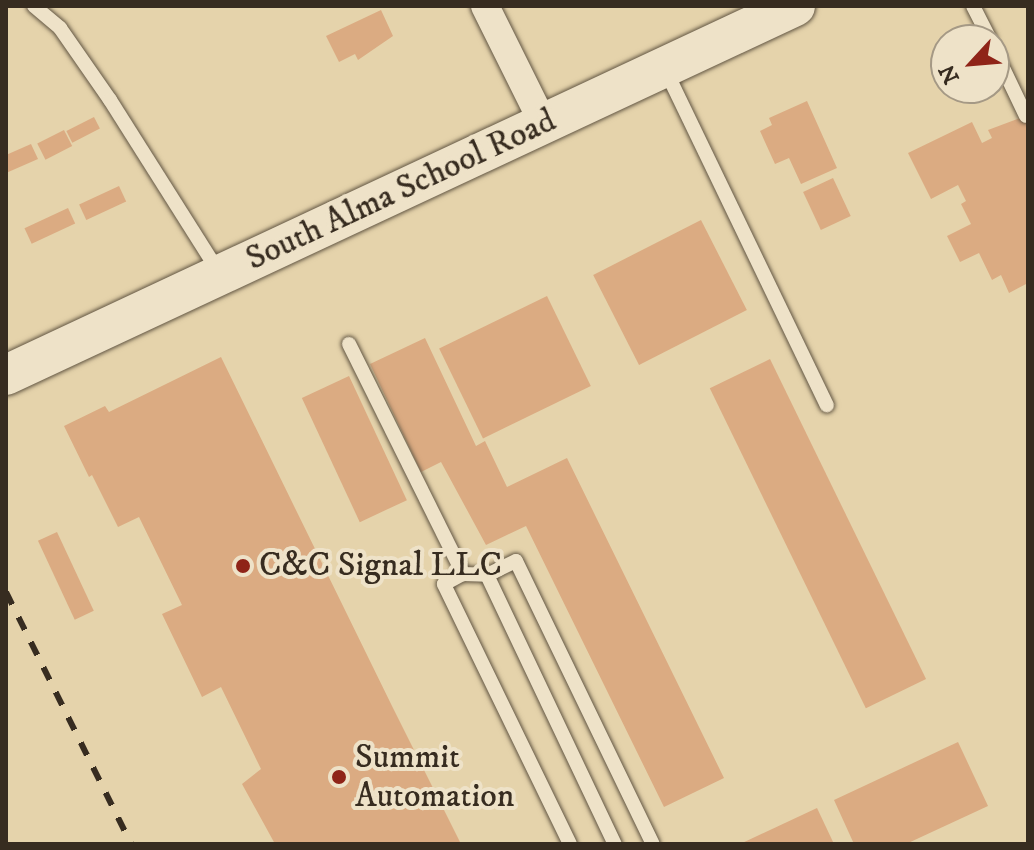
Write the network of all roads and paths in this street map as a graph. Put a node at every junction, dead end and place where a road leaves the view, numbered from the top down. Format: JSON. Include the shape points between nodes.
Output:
{"nodes":[{"id":1,"x":34,"y":6,"type":"edge"},
{"id":2,"x":485,"y":6,"type":"edge"},
{"id":3,"x":795,"y":6,"type":"edge"},
{"id":4,"x":973,"y":6,"type":"edge"},
{"id":5,"x":982,"y":24,"type":"edge"},
{"id":6,"x":664,"y":67,"type":"junction"},
{"id":7,"x":1010,"y":82,"type":"edge"},
{"id":8,"x":1026,"y":116,"type":"edge"},
{"id":9,"x":543,"y":123,"type":"junction"},
{"id":10,"x":220,"y":275,"type":"junction"},
{"id":11,"x":349,"y":344,"type":"dead end"},
{"id":12,"x":6,"y":375,"type":"edge"},
{"id":13,"x":827,"y":405,"type":"dead end"},
{"id":14,"x":463,"y":574,"type":"junction"},
{"id":15,"x":487,"y":575,"type":"junction"},
{"id":16,"x":570,"y":844,"type":"edge"},
{"id":17,"x":615,"y":844,"type":"edge"},
{"id":18,"x":653,"y":844,"type":"edge"}],
"edges":[{"from":1,"to":10,"type":"lane","via":[[60,28],[110,100]]},
{"from":2,"to":9,"type":"street"},
{"from":3,"to":6,"type":"main road","name":"South Alma School Road"},
{"from":4,"to":5,"type":"lane"},
{"from":6,"to":9,"type":"main road","name":"South Alma School Road"},
{"from":6,"to":13,"type":"lane"},
{"from":7,"to":8,"type":"lane"},
{"from":9,"to":10,"type":"main road","name":"South Alma School Road"},
{"from":10,"to":12,"type":"main road","name":"South Alma School Road"},
{"from":11,"to":14,"type":"lane"},
{"from":14,"to":15,"type":"lane"},
{"from":14,"to":16,"type":"lane","via":[[444,584]]},
{"from":15,"to":17,"type":"lane"},
{"from":15,"to":18,"type":"lane","via":[[516,561]]}]}
